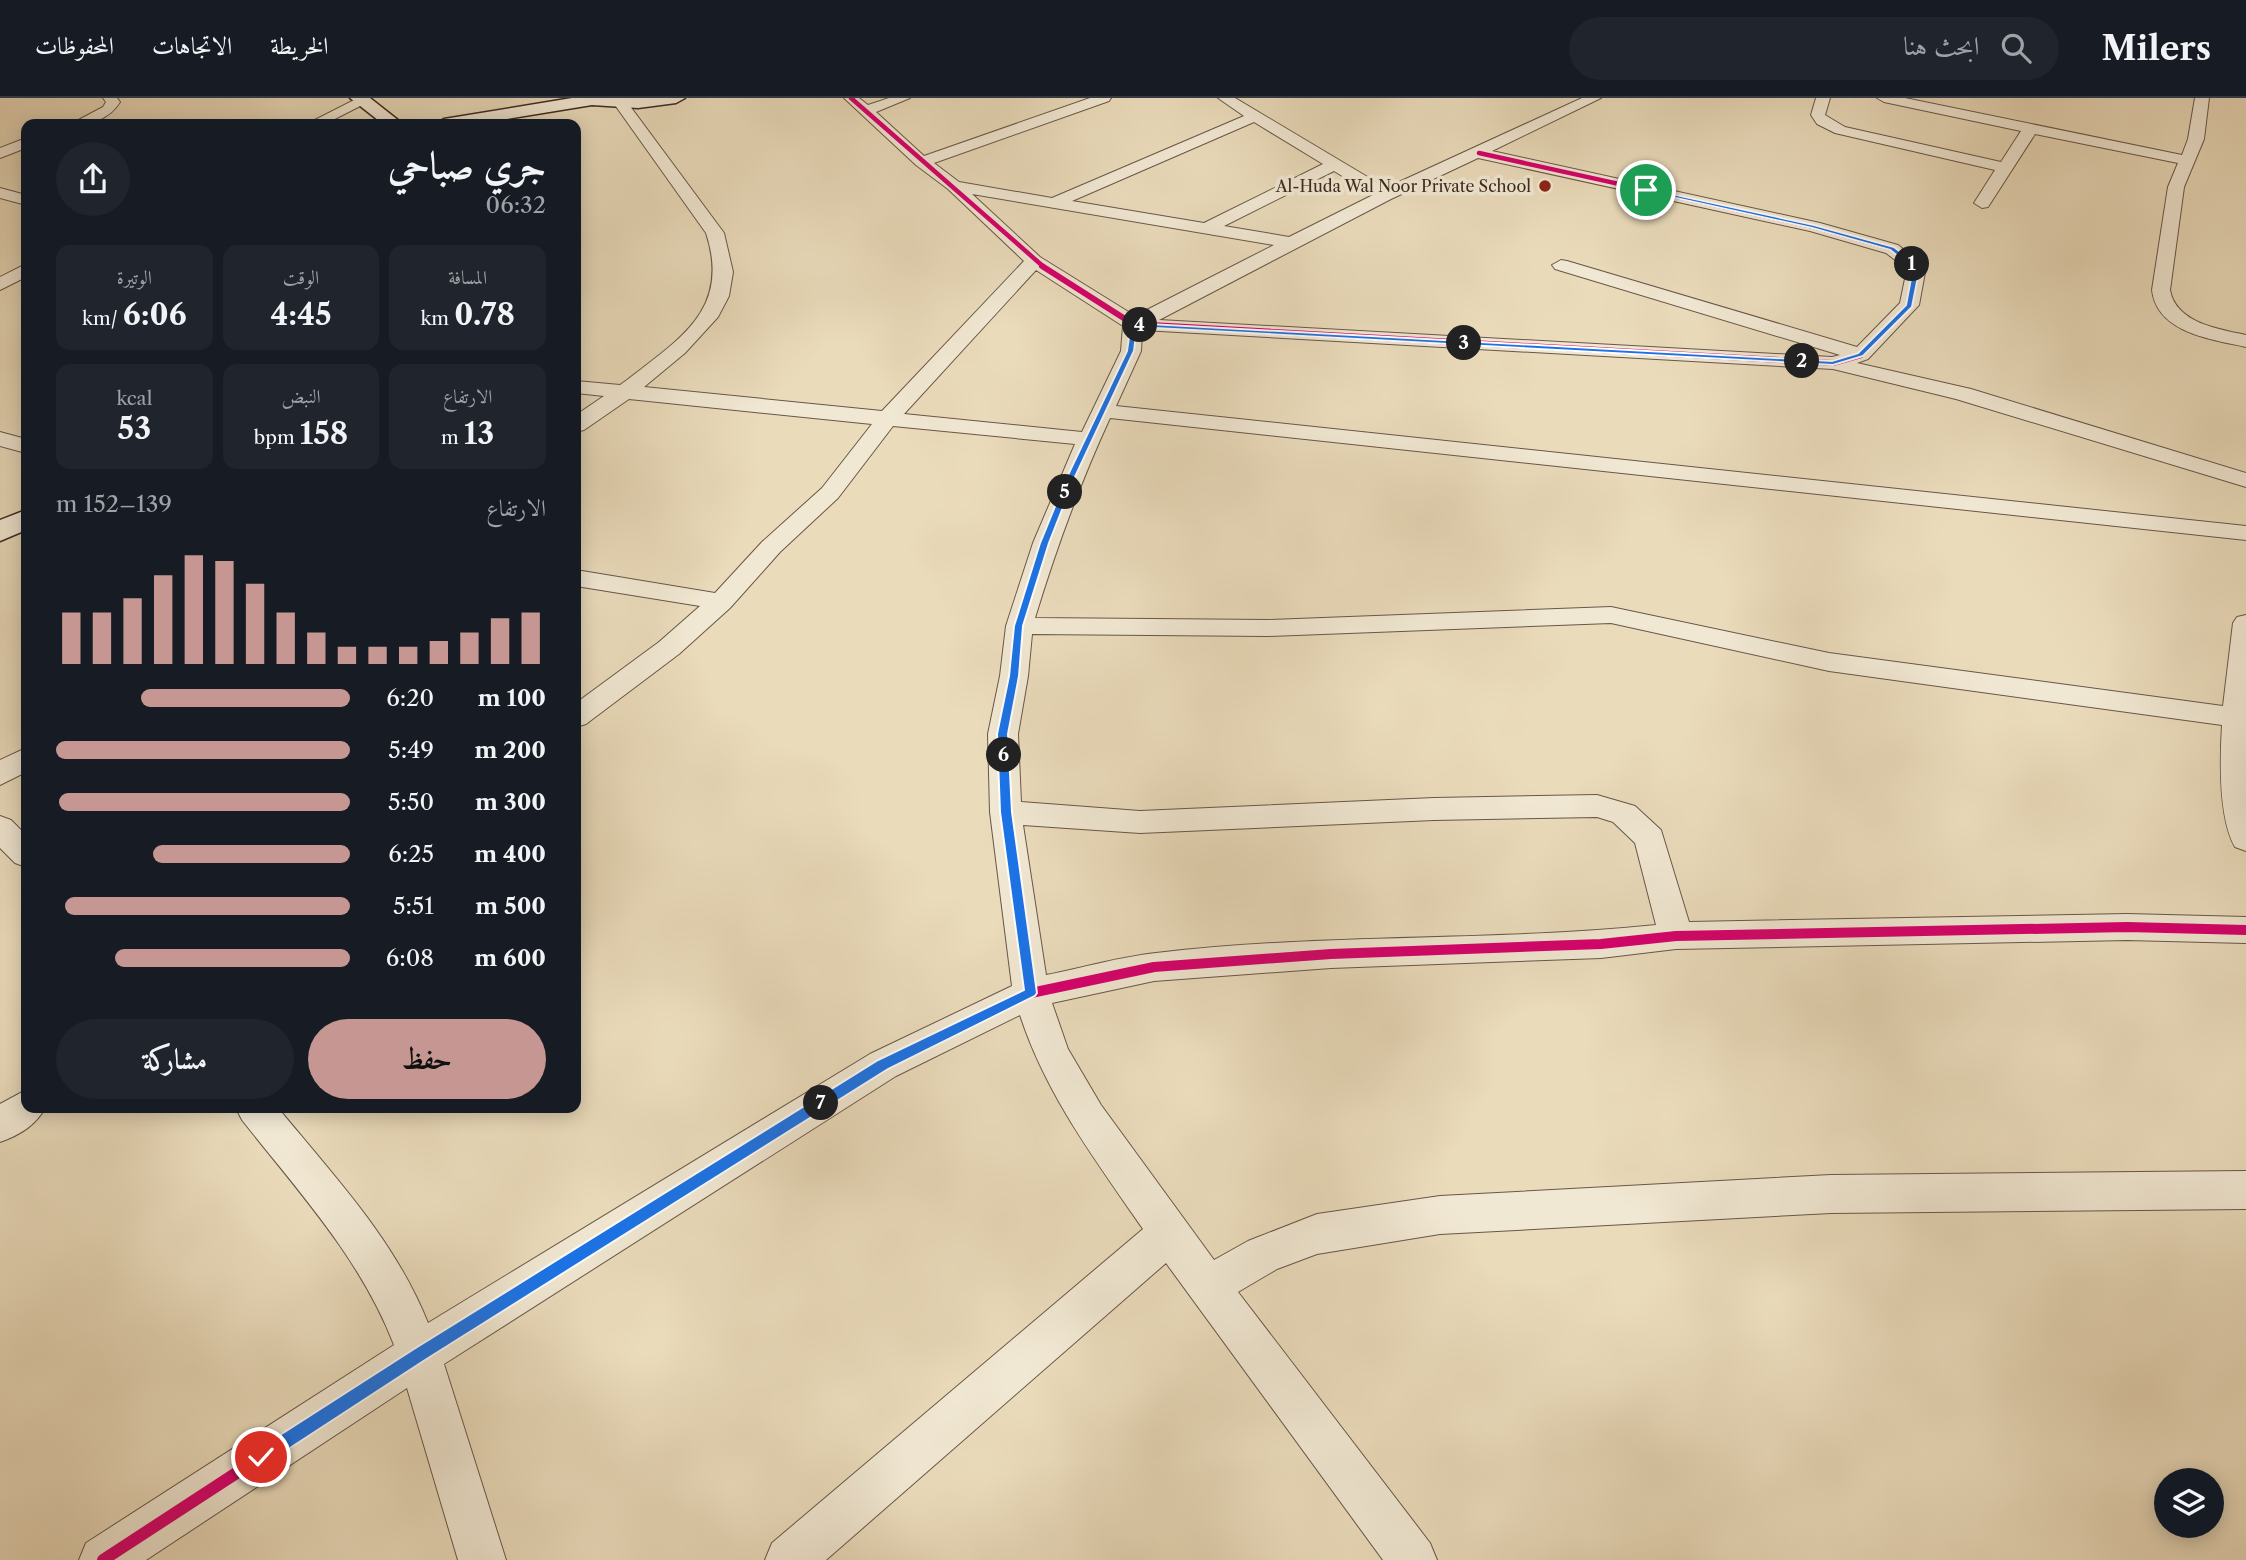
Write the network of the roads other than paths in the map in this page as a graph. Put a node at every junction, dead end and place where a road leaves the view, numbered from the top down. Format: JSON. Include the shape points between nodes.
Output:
{"nodes":[{"id":1,"x":110,"y":98,"type":"edge"},
{"id":2,"x":676,"y":98,"type":"edge"},
{"id":3,"x":850,"y":98,"type":"edge"},
{"id":4,"x":903,"y":98,"type":"edge"},
{"id":5,"x":1104,"y":98,"type":"edge"},
{"id":6,"x":1225,"y":98,"type":"edge"},
{"id":7,"x":1594,"y":98,"type":"edge"},
{"id":8,"x":1824,"y":98,"type":"edge"},
{"id":9,"x":1884,"y":98,"type":"edge"},
{"id":10,"x":2202,"y":98,"type":"edge"},
{"id":11,"x":361,"y":99,"type":"edge"},
{"id":12,"x":619,"y":100,"type":"edge"},
{"id":13,"x":866,"y":111,"type":"junction"},
{"id":14,"x":1256,"y":117,"type":"junction"},
{"id":15,"x":89,"y":119,"type":"edge"},
{"id":16,"x":323,"y":119,"type":"edge"},
{"id":17,"x":387,"y":119,"type":"edge"},
{"id":18,"x":475,"y":119,"type":"edge"},
{"id":19,"x":2030,"y":129,"type":"junction"},
{"id":20,"x":21,"y":146,"type":"edge"},
{"id":21,"x":0,"y":153,"type":"edge"},
{"id":22,"x":1479,"y":153,"type":"junction"},
{"id":23,"x":2185,"y":160,"type":"junction"},
{"id":24,"x":922,"y":162,"type":"junction"},
{"id":25,"x":1335,"y":164,"type":"junction"},
{"id":26,"x":2003,"y":167,"type":"junction"},
{"id":27,"x":954,"y":186,"type":"junction"},
{"id":28,"x":0,"y":193,"type":"edge"},
{"id":29,"x":1385,"y":195,"type":"junction"},
{"id":30,"x":21,"y":199,"type":"edge"},
{"id":31,"x":1056,"y":202,"type":"junction"},
{"id":32,"x":1982,"y":203,"type":"dead end"},
{"id":33,"x":1206,"y":229,"type":"junction"},
{"id":34,"x":1291,"y":243,"type":"junction"},
{"id":35,"x":1034,"y":261,"type":"junction"},
{"id":36,"x":1561,"y":265,"type":"dead end"},
{"id":37,"x":21,"y":275,"type":"edge"},
{"id":38,"x":4,"y":291,"type":"edge"},
{"id":39,"x":1133,"y":324,"type":"junction"},
{"id":40,"x":2246,"y":341,"type":"edge"},
{"id":41,"x":1861,"y":355,"type":"junction"},
{"id":42,"x":1833,"y":363,"type":"junction"},
{"id":43,"x":581,"y":387,"type":"edge"},
{"id":44,"x":624,"y":391,"type":"junction"},
{"id":45,"x":1104,"y":411,"type":"junction"},
{"id":46,"x":888,"y":418,"type":"junction"},
{"id":47,"x":581,"y":421,"type":"edge"},
{"id":48,"x":0,"y":439,"type":"edge"},
{"id":49,"x":1089,"y":439,"type":"junction"},
{"id":50,"x":21,"y":445,"type":"edge"},
{"id":51,"x":2246,"y":480,"type":"edge"},
{"id":52,"x":21,"y":498,"type":"edge"},
{"id":53,"x":0,"y":508,"type":"edge"},
{"id":54,"x":21,"y":522,"type":"edge"},
{"id":55,"x":0,"y":532,"type":"edge"},
{"id":56,"x":2246,"y":533,"type":"edge"},
{"id":57,"x":581,"y":579,"type":"edge"},
{"id":58,"x":721,"y":602,"type":"junction"},
{"id":59,"x":2246,"y":623,"type":"edge"},
{"id":60,"x":1018,"y":626,"type":"junction"},
{"id":61,"x":581,"y":713,"type":"edge"},
{"id":62,"x":2236,"y":717,"type":"junction"},
{"id":63,"x":21,"y":761,"type":"edge"},
{"id":64,"x":0,"y":774,"type":"edge"},
{"id":65,"x":2242,"y":807,"type":"edge"},
{"id":66,"x":1006,"y":812,"type":"junction"},
{"id":67,"x":0,"y":828,"type":"edge"},
{"id":68,"x":2246,"y":839,"type":"edge"},
{"id":69,"x":21,"y":850,"type":"edge"},
{"id":70,"x":2246,"y":930,"type":"edge"},
{"id":71,"x":1676,"y":936,"type":"junction"},
{"id":72,"x":1031,"y":993,"type":"junction"},
{"id":73,"x":21,"y":1110,"type":"edge"},
{"id":74,"x":259,"y":1113,"type":"edge"},
{"id":75,"x":0,"y":1125,"type":"edge"},
{"id":76,"x":2246,"y":1190,"type":"edge"},
{"id":77,"x":1170,"y":1233,"type":"junction"},
{"id":78,"x":1208,"y":1286,"type":"junction"},
{"id":79,"x":419,"y":1354,"type":"junction"},
{"id":80,"x":103,"y":1560,"type":"edge"},
{"id":81,"x":482,"y":1560,"type":"edge"},
{"id":82,"x":789,"y":1560,"type":"edge"},
{"id":83,"x":1413,"y":1560,"type":"edge"}],
"edges":[{"from":1,"to":15,"type":"street","via":[[113,102],[108,110]]},
{"from":2,"to":12,"type":"street"},
{"from":3,"to":13,"type":"street"},
{"from":4,"to":13,"type":"street"},
{"from":5,"to":24,"type":"street"},
{"from":6,"to":14,"type":"street"},
{"from":7,"to":22,"type":"street"},
{"from":8,"to":26,"type":"street","via":[[1818,115],[1840,130]]},
{"from":9,"to":19,"type":"street"},
{"from":10,"to":23,"type":"street","via":[[2196,139]]},
{"from":11,"to":16,"type":"street"},
{"from":11,"to":17,"type":"street"},
{"from":12,"to":18,"type":"street"},
{"from":12,"to":44,"type":"street","via":[[715,233],[724,274],[713,312]]},
{"from":13,"to":24,"type":"street"},
{"from":14,"to":25,"type":"street"},
{"from":14,"to":31,"type":"street"},
{"from":19,"to":23,"type":"street"},
{"from":19,"to":26,"type":"street"},
{"from":20,"to":21,"type":"street"},
{"from":22,"to":29,"type":"street"},
{"from":22,"to":41,"type":"street","via":[[1814,227],[1892,249],[1917,267],[1909,305]]},
{"from":23,"to":40,"type":"street","via":[[2176,187],[2161,290],[2164,306],[2197,328]]},
{"from":24,"to":27,"type":"street"},
{"from":25,"to":29,"type":"street"},
{"from":25,"to":33,"type":"street"},
{"from":26,"to":32,"type":"street"},
{"from":27,"to":31,"type":"street"},
{"from":27,"to":35,"type":"street"},
{"from":28,"to":30,"type":"street"},
{"from":29,"to":34,"type":"street"},
{"from":31,"to":33,"type":"street"},
{"from":33,"to":34,"type":"street"},
{"from":34,"to":39,"type":"street"},
{"from":35,"to":39,"type":"street"},
{"from":35,"to":46,"type":"street"},
{"from":36,"to":41,"type":"street"},
{"from":37,"to":38,"type":"street"},
{"from":39,"to":42,"type":"street"},
{"from":39,"to":45,"type":"street","via":[[1130,351]]},
{"from":41,"to":42,"type":"street"},
{"from":42,"to":51,"type":"street","via":[[1963,394]]},
{"from":43,"to":44,"type":"street"},
{"from":44,"to":46,"type":"street"},
{"from":44,"to":47,"type":"street"},
{"from":45,"to":49,"type":"street"},
{"from":45,"to":56,"type":"street"},
{"from":46,"to":49,"type":"street"},
{"from":46,"to":58,"type":"street","via":[[830,493],[771,547]]},
{"from":48,"to":50,"type":"street"},
{"from":49,"to":60,"type":"street","via":[[1045,543]]},
{"from":52,"to":53,"type":"street"},
{"from":54,"to":55,"type":"street"},
{"from":57,"to":58,"type":"street"},
{"from":58,"to":61,"type":"street","via":[[669,648]]},
{"from":59,"to":62,"type":"street"},
{"from":60,"to":62,"type":"street","via":[[1268,628],[1611,615],[1829,662]]},
{"from":60,"to":66,"type":"street","via":[[1003,734]]},
{"from":62,"to":65,"type":"street"},
{"from":63,"to":64,"type":"street"},
{"from":65,"to":68,"type":"street"},
{"from":66,"to":71,"type":"street","via":[[1140,822],[1597,806],[1624,814],[1650,838]]},
{"from":66,"to":72,"type":"street"},
{"from":67,"to":69,"type":"street"},
{"from":70,"to":71,"type":"street","via":[[2127,927]]},
{"from":71,"to":72,"type":"street","via":[[1601,944],[1331,954],[1154,967]]},
{"from":72,"to":77,"type":"street","via":[[1051,1053],[1087,1117]]},
{"from":72,"to":79,"type":"street","via":[[883,1065]]},
{"from":73,"to":75,"type":"street"},
{"from":74,"to":79,"type":"street","via":[[357,1234],[399,1303]]},
{"from":76,"to":78,"type":"street","via":[[1831,1194],[1440,1214],[1317,1234],[1263,1255]]},
{"from":77,"to":78,"type":"street"},
{"from":77,"to":82,"type":"street"},
{"from":78,"to":83,"type":"street"},
{"from":79,"to":80,"type":"street"},
{"from":79,"to":81,"type":"street"}]}
